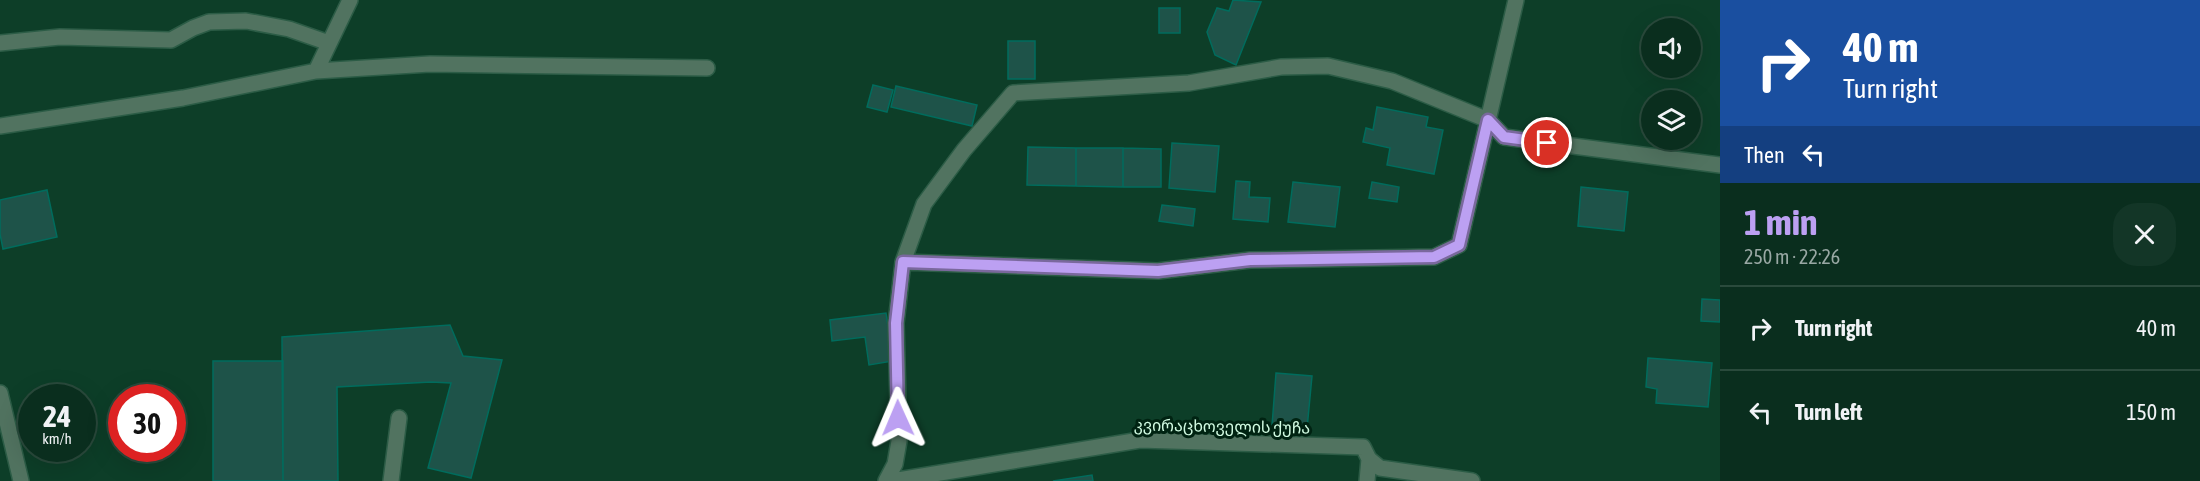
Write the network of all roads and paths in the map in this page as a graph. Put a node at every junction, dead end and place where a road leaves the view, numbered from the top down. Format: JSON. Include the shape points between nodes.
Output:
{"nodes":[{"id":1,"x":350,"y":0,"type":"edge"},
{"id":2,"x":1516,"y":0,"type":"edge"},
{"id":3,"x":0,"y":43,"type":"edge"},
{"id":4,"x":329,"y":43,"type":"junction"},
{"id":5,"x":707,"y":68,"type":"dead end"},
{"id":6,"x":316,"y":70,"type":"junction"},
{"id":7,"x":1488,"y":120,"type":"junction"},
{"id":8,"x":0,"y":126,"type":"edge"},
{"id":9,"x":1720,"y":165,"type":"edge"},
{"id":10,"x":903,"y":262,"type":"junction"},
{"id":11,"x":0,"y":393,"type":"edge"},
{"id":12,"x":399,"y":418,"type":"dead end"},
{"id":13,"x":1369,"y":459,"type":"junction"},
{"id":14,"x":21,"y":481,"type":"edge"},
{"id":15,"x":391,"y":481,"type":"edge"},
{"id":16,"x":886,"y":481,"type":"edge"},
{"id":17,"x":892,"y":481,"type":"edge"},
{"id":18,"x":1367,"y":481,"type":"edge"},
{"id":19,"x":1472,"y":481,"type":"edge"}],
"edges":[{"from":1,"to":4,"type":"street"},
{"from":2,"to":7,"type":"street"},
{"from":3,"to":4,"type":"street","via":[[60,37],[171,40],[209,22],[246,21],[290,29]]},
{"from":4,"to":6,"type":"street"},
{"from":5,"to":6,"type":"street","via":[[430,64]]},
{"from":6,"to":8,"type":"street","via":[[183,98]]},
{"from":7,"to":9,"type":"street","via":[[1504,137]]},
{"from":7,"to":10,"type":"street","via":[[1459,245],[1434,257],[1250,260],[1158,271]]},
{"from":7,"to":10,"type":"street","via":[[1392,81],[1328,66],[1281,67],[1189,83],[1013,93],[924,204]]},
{"from":10,"to":16,"type":"street","via":[[896,323],[899,441],[895,464]]},
{"from":11,"to":14,"type":"street"},
{"from":12,"to":15,"type":"street"},
{"from":13,"to":17,"type":"street","name":"კვირაცხოველის ქუჩა","via":[[1362,447],[1140,440]]},
{"from":13,"to":18,"type":"street"},
{"from":13,"to":19,"type":"street","name":"კვირაცხოველის ქუჩა","via":[[1380,468]]}]}
